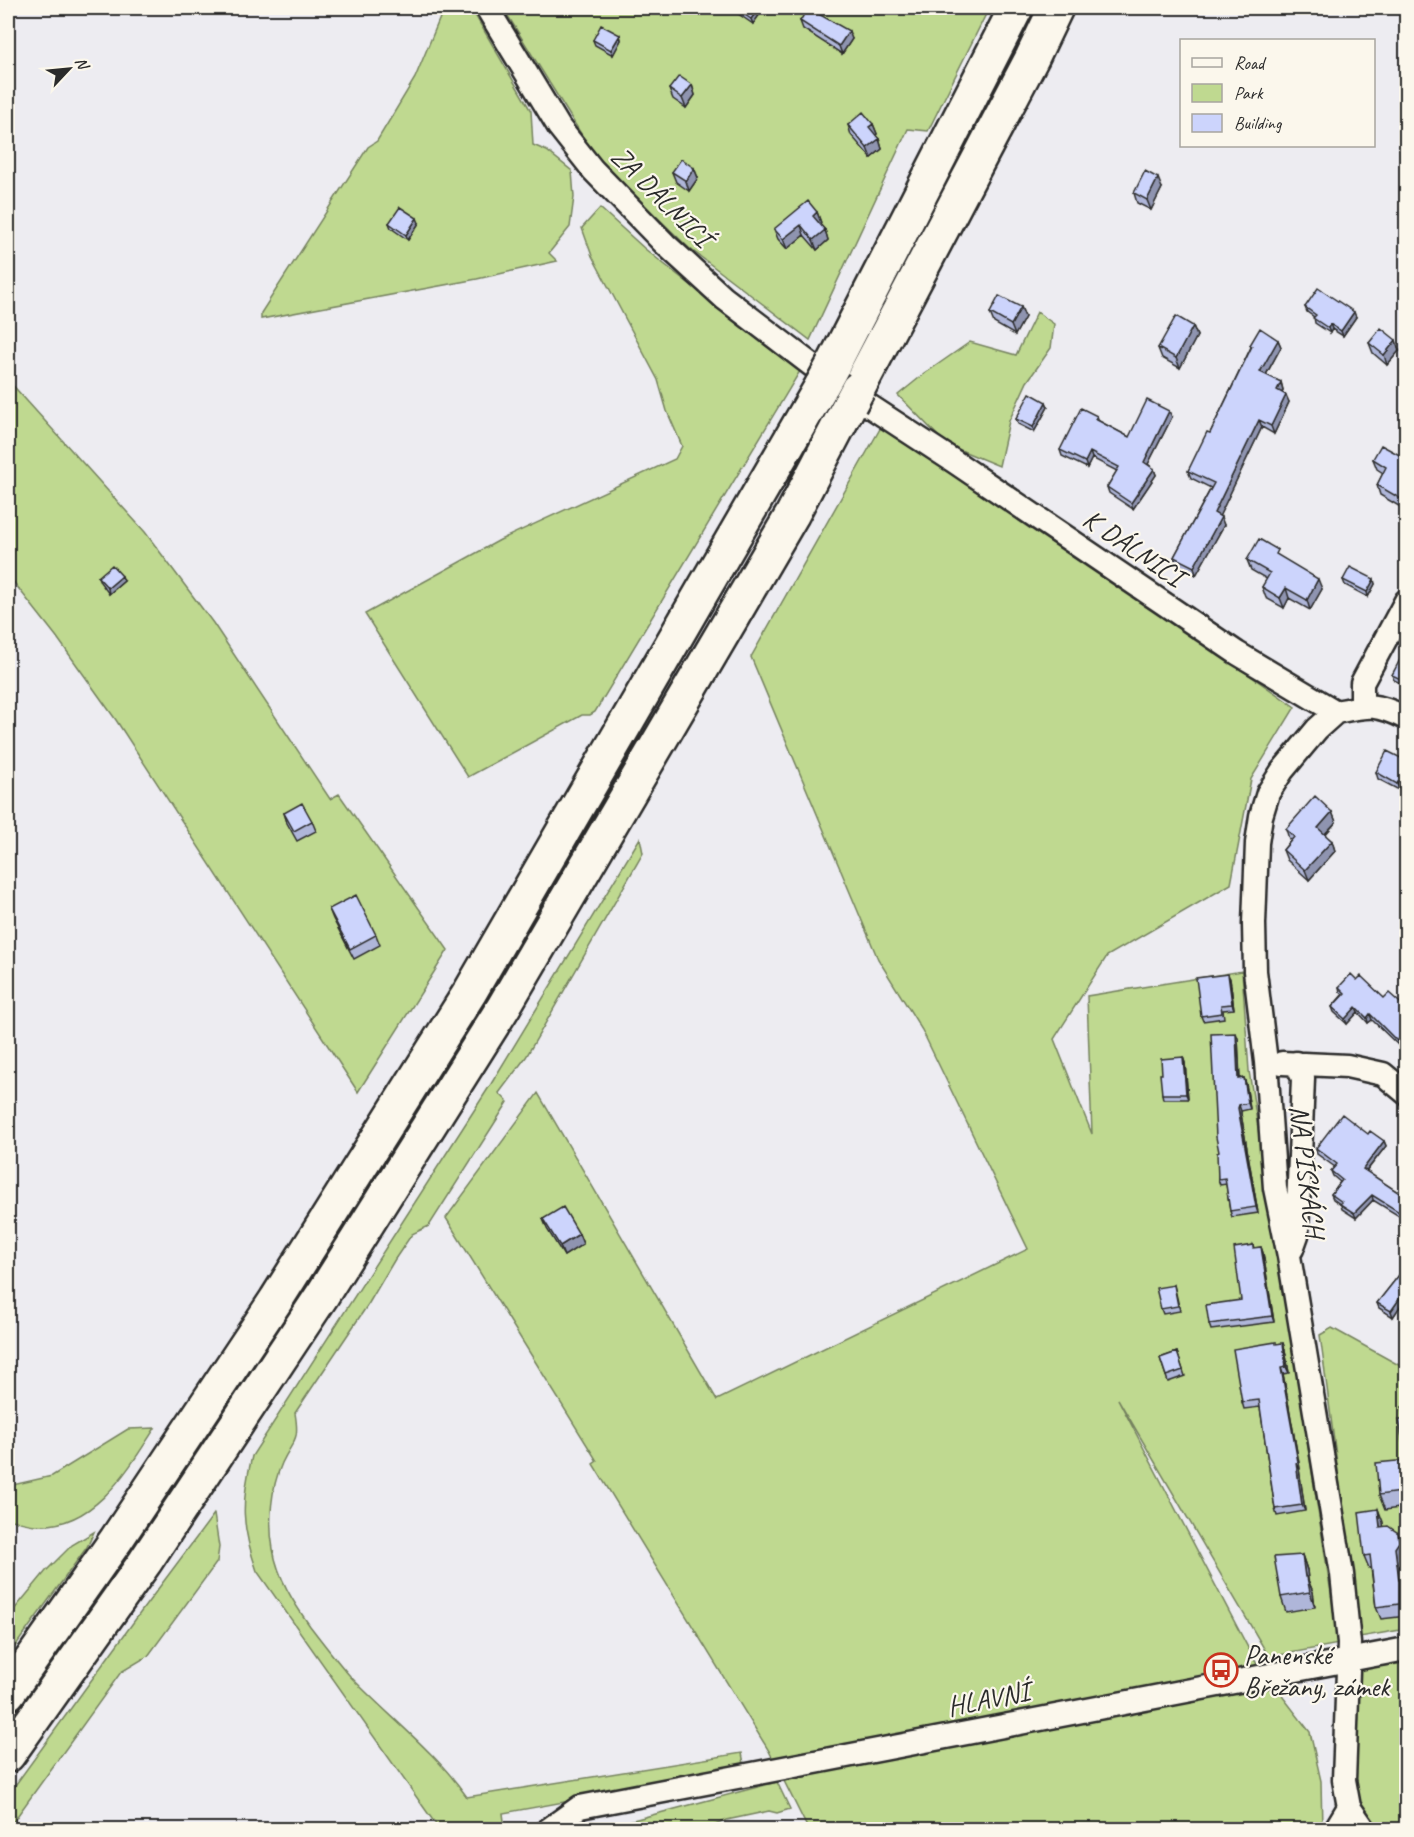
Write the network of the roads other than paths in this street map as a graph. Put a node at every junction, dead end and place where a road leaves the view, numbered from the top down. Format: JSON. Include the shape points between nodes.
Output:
{"nodes":[{"id":1,"x":487,"y":8,"type":"edge"},
{"id":2,"x":1016,"y":8,"type":"edge"},
{"id":3,"x":1056,"y":8,"type":"edge"},
{"id":4,"x":840,"y":386,"type":"junction"},
{"id":5,"x":1407,"y":601,"type":"edge"},
{"id":6,"x":1362,"y":706,"type":"junction"},
{"id":7,"x":1336,"y":712,"type":"junction"},
{"id":8,"x":1407,"y":718,"type":"edge"},
{"id":9,"x":1266,"y":1062,"type":"junction"},
{"id":10,"x":1296,"y":1063,"type":"junction"},
{"id":11,"x":1407,"y":1093,"type":"edge"},
{"id":12,"x":1289,"y":1256,"type":"junction"},
{"id":13,"x":1407,"y":1649,"type":"edge"},
{"id":14,"x":1347,"y":1661,"type":"junction"},
{"id":15,"x":8,"y":1693,"type":"edge"},
{"id":16,"x":8,"y":1755,"type":"edge"},
{"id":17,"x":1349,"y":1807,"type":"junction"},
{"id":18,"x":548,"y":1830,"type":"edge"},
{"id":19,"x":1335,"y":1830,"type":"edge"},
{"id":20,"x":1365,"y":1830,"type":"edge"}],
"edges":[{"from":1,"to":4,"type":"street","name":"ZA DÁLNICÍ","via":[[559,127],[593,170],[724,298]]},
{"from":2,"to":4,"type":"highway"},
{"from":3,"to":4,"type":"highway","via":[[1032,58]]},
{"from":4,"to":7,"type":"street","name":"K DÁLNICI","via":[[1237,653]]},
{"from":4,"to":15,"type":"highway","via":[[276,1300],[116,1540]]},
{"from":4,"to":16,"type":"highway","via":[[786,525],[503,1008],[323,1294],[145,1562]]},
{"from":5,"to":6,"type":"street","via":[[1362,683]]},
{"from":6,"to":7,"type":"street"},
{"from":6,"to":8,"type":"street","via":[[1383,707]]},
{"from":7,"to":9,"type":"street","name":"NA PÍSKÁCH","via":[[1282,771],[1268,793],[1261,816],[1254,924],[1255,971]]},
{"from":9,"to":10,"type":"street"},
{"from":9,"to":12,"type":"street","name":"NA PÍSKÁCH","via":[[1275,1188]]},
{"from":10,"to":11,"type":"street","via":[[1347,1066],[1383,1074]]},
{"from":10,"to":12,"type":"street","via":[[1303,1078],[1302,1139],[1298,1235]]},
{"from":12,"to":14,"type":"street","name":"NA PÍSKÁCH","via":[[1342,1574],[1349,1642]]},
{"from":13,"to":14,"type":"street","name":"HLAVNÍ"},
{"from":14,"to":17,"type":"street","name":"NA PÍSKÁCH","via":[[1344,1780]]},
{"from":14,"to":18,"type":"street","name":"HLAVNÍ","via":[[580,1806]]},
{"from":17,"to":19,"type":"street"},
{"from":17,"to":20,"type":"street"}]}
